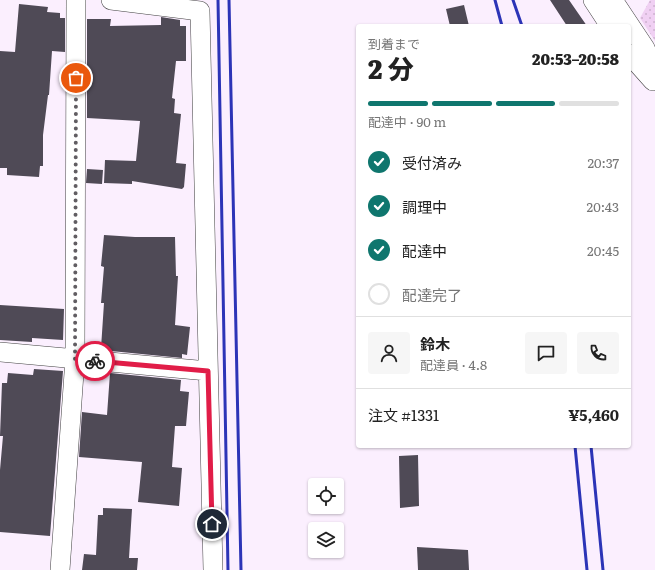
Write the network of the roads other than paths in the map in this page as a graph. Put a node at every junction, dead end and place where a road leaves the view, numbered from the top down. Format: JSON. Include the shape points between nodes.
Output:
{"nodes":[{"id":1,"x":76,"y":0,"type":"edge"},
{"id":2,"x":111,"y":0,"type":"edge"},
{"id":3,"x":593,"y":0,"type":"edge"},
{"id":4,"x":613,"y":0,"type":"edge"},
{"id":5,"x":609,"y":24,"type":"edge"},
{"id":6,"x":629,"y":24,"type":"edge"},
{"id":7,"x":631,"y":27,"type":"edge"},
{"id":8,"x":631,"y":56,"type":"edge"},
{"id":9,"x":655,"y":72,"type":"edge"},
{"id":10,"x":655,"y":83,"type":"edge"},
{"id":11,"x":0,"y":352,"type":"edge"},
{"id":12,"x":75,"y":359,"type":"junction"},
{"id":13,"x":208,"y":371,"type":"junction"},
{"id":14,"x":60,"y":570,"type":"edge"},
{"id":15,"x":213,"y":570,"type":"edge"}],
"edges":[{"from":1,"to":12,"type":"street"},
{"from":2,"to":13,"type":"street","via":[[200,11]]},
{"from":3,"to":5,"type":"street"},
{"from":4,"to":6,"type":"street"},
{"from":7,"to":9,"type":"street","via":[[645,48]]},
{"from":8,"to":10,"type":"street"},
{"from":11,"to":12,"type":"street"},
{"from":12,"to":13,"type":"street"},
{"from":12,"to":14,"type":"street"},
{"from":13,"to":15,"type":"street"}]}
